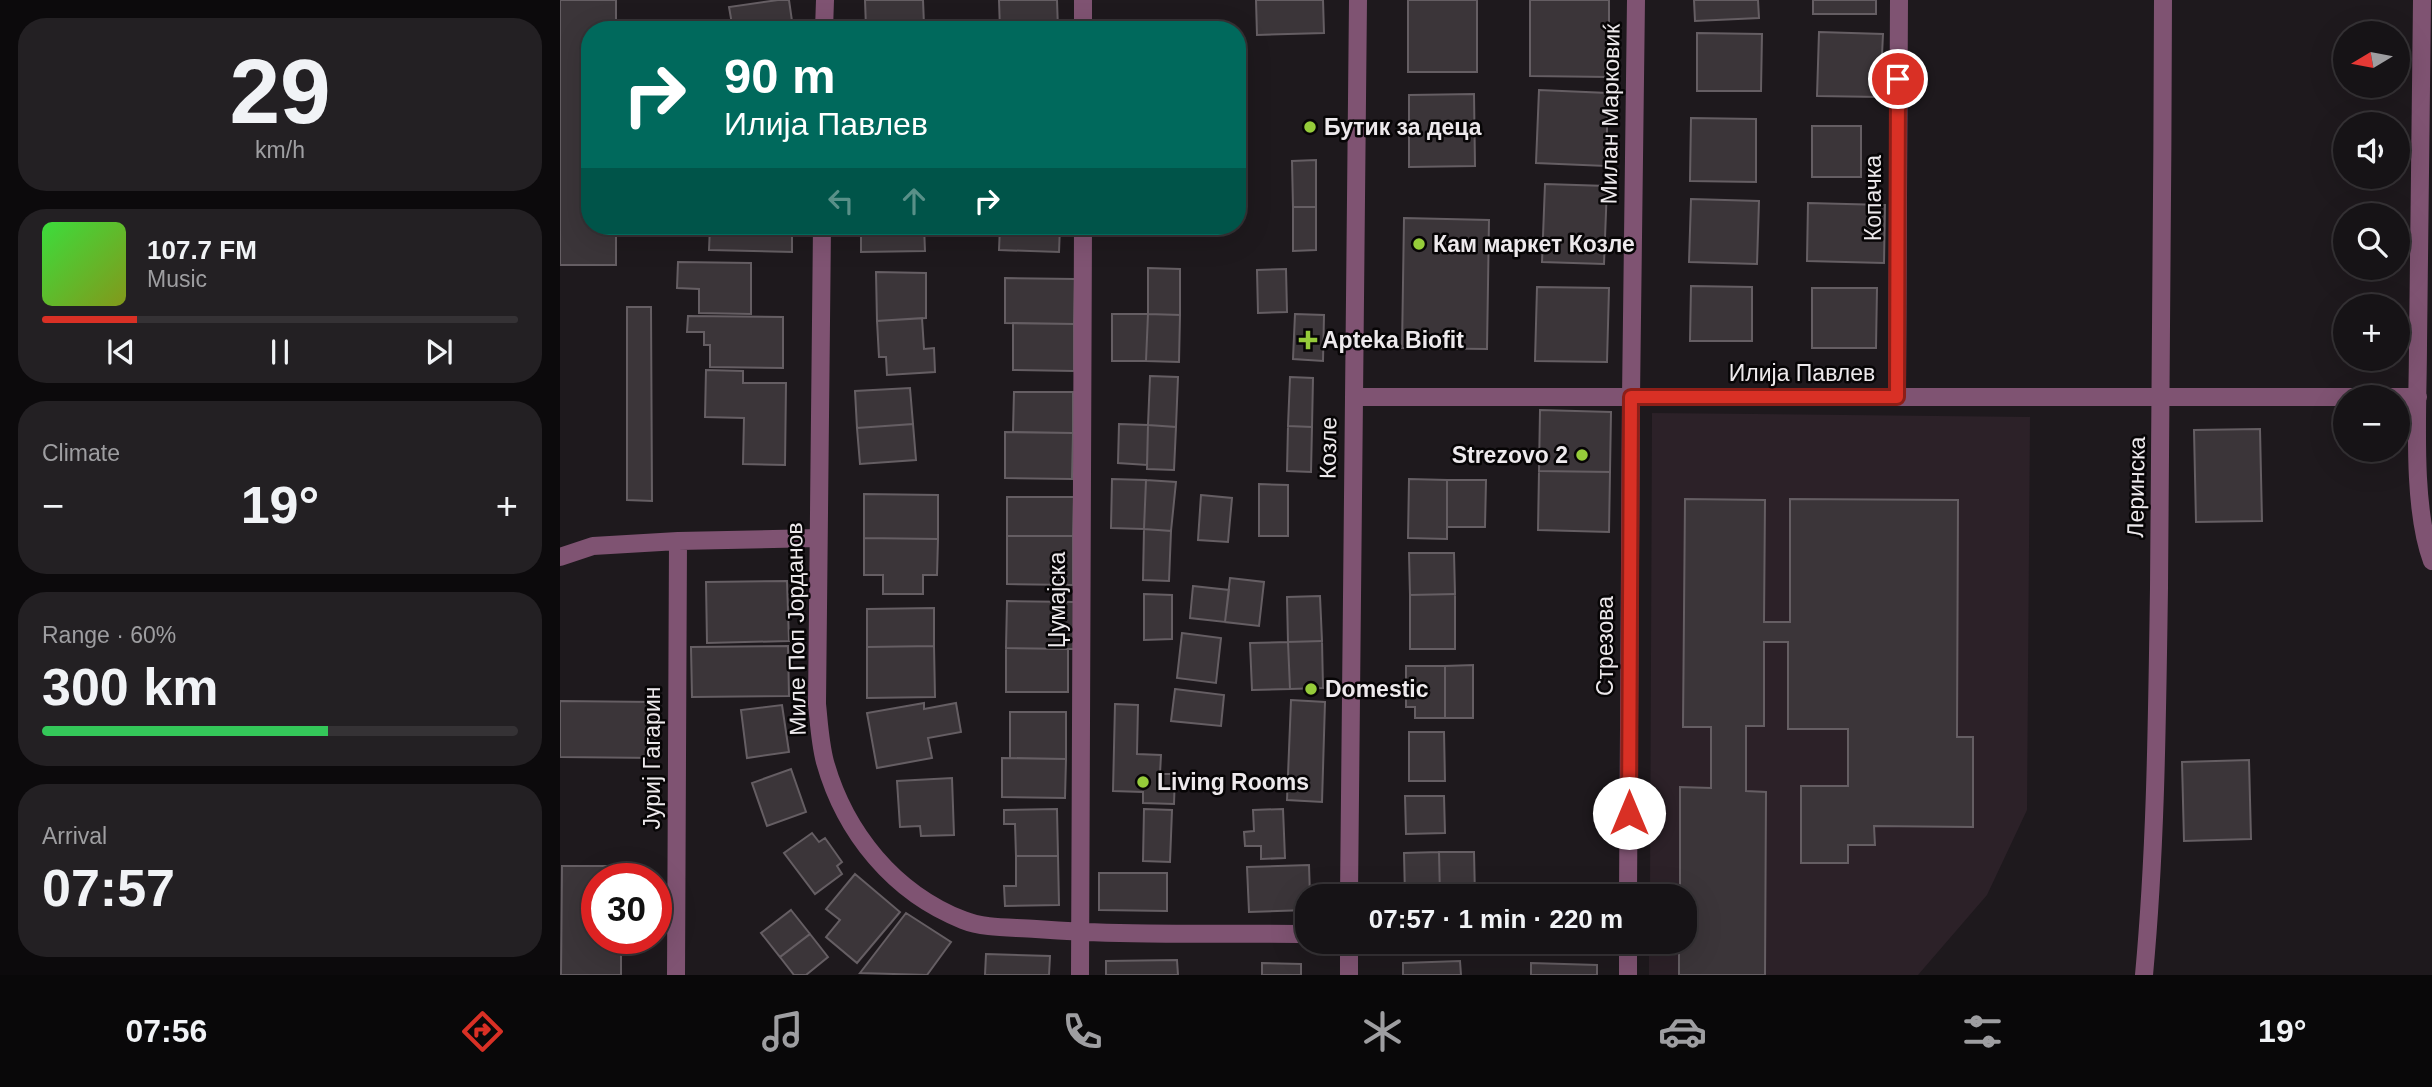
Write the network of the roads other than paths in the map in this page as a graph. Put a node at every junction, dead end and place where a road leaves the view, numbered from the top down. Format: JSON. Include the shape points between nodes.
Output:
{"nodes":[{"id":1,"x":825,"y":0,"type":"edge"},
{"id":2,"x":1083,"y":0,"type":"edge"},
{"id":3,"x":1358,"y":0,"type":"edge"},
{"id":4,"x":1636,"y":0,"type":"edge"},
{"id":5,"x":1899,"y":0,"type":"edge"},
{"id":6,"x":2163,"y":0,"type":"edge"},
{"id":7,"x":2423,"y":0,"type":"edge"},
{"id":8,"x":824,"y":21,"type":"edge"},
{"id":9,"x":1083,"y":21,"type":"edge"},
{"id":10,"x":822,"y":235,"type":"edge"},
{"id":11,"x":1083,"y":235,"type":"edge"},
{"id":12,"x":1354,"y":397,"type":"junction"},
{"id":13,"x":1631,"y":397,"type":"junction"},
{"id":14,"x":1897,"y":397,"type":"junction"},
{"id":15,"x":2162,"y":397,"type":"junction"},
{"id":16,"x":2418,"y":397,"type":"junction"},
{"id":17,"x":818,"y":538,"type":"junction"},
{"id":18,"x":678,"y":541,"type":"junction"},
{"id":19,"x":560,"y":557,"type":"edge"},
{"id":20,"x":2432,"y":561,"type":"edge"},
{"id":21,"x":1349,"y":884,"type":"edge"},
{"id":22,"x":1628,"y":884,"type":"edge"},
{"id":23,"x":1080,"y":933,"type":"junction"},
{"id":24,"x":1295,"y":934,"type":"edge"},
{"id":25,"x":1349,"y":954,"type":"edge"},
{"id":26,"x":1628,"y":954,"type":"edge"},
{"id":27,"x":676,"y":975,"type":"edge"},
{"id":28,"x":1080,"y":975,"type":"edge"},
{"id":29,"x":1349,"y":975,"type":"edge"},
{"id":30,"x":1628,"y":975,"type":"edge"},
{"id":31,"x":2144,"y":975,"type":"edge"}],
"edges":[{"from":1,"to":8,"type":"street"},
{"from":2,"to":9,"type":"street"},
{"from":3,"to":12,"type":"street","name":"Козле"},
{"from":4,"to":13,"type":"street","name":"Милан Марковиќ"},
{"from":5,"to":14,"type":"street","name":"Копачка"},
{"from":6,"to":15,"type":"street","name":"Леринска"},
{"from":7,"to":16,"type":"street"},
{"from":10,"to":17,"type":"street","name":"Миле Поп Јорданов"},
{"from":11,"to":23,"type":"street","name":"Џумајска"},
{"from":12,"to":13,"type":"street","name":"Илија Павлев"},
{"from":12,"to":21,"type":"street","name":"Козле"},
{"from":13,"to":14,"type":"street","name":"Илија Павлев"},
{"from":13,"to":22,"type":"street","name":"Стрезова"},
{"from":14,"to":15,"type":"street","name":"Илија Павлев"},
{"from":15,"to":16,"type":"street","name":"Илија Павлев"},
{"from":15,"to":31,"type":"street","name":"Леринска","via":[[2155,783]]},
{"from":16,"to":20,"type":"street","via":[[2421,506]]},
{"from":17,"to":18,"type":"street"},
{"from":17,"to":23,"type":"street","name":"Миле Поп Јорданов","via":[[820,735],[833,786],[861,840],[904,887],[964,921]]},
{"from":18,"to":19,"type":"street","via":[[593,546]]},
{"from":18,"to":27,"type":"street","name":"Јуриј Гагарин"},
{"from":23,"to":24,"type":"street","name":"Миле Поп Јорданов"},
{"from":23,"to":28,"type":"street","name":"Џумајска"},
{"from":25,"to":29,"type":"street"},
{"from":26,"to":30,"type":"street"}]}
